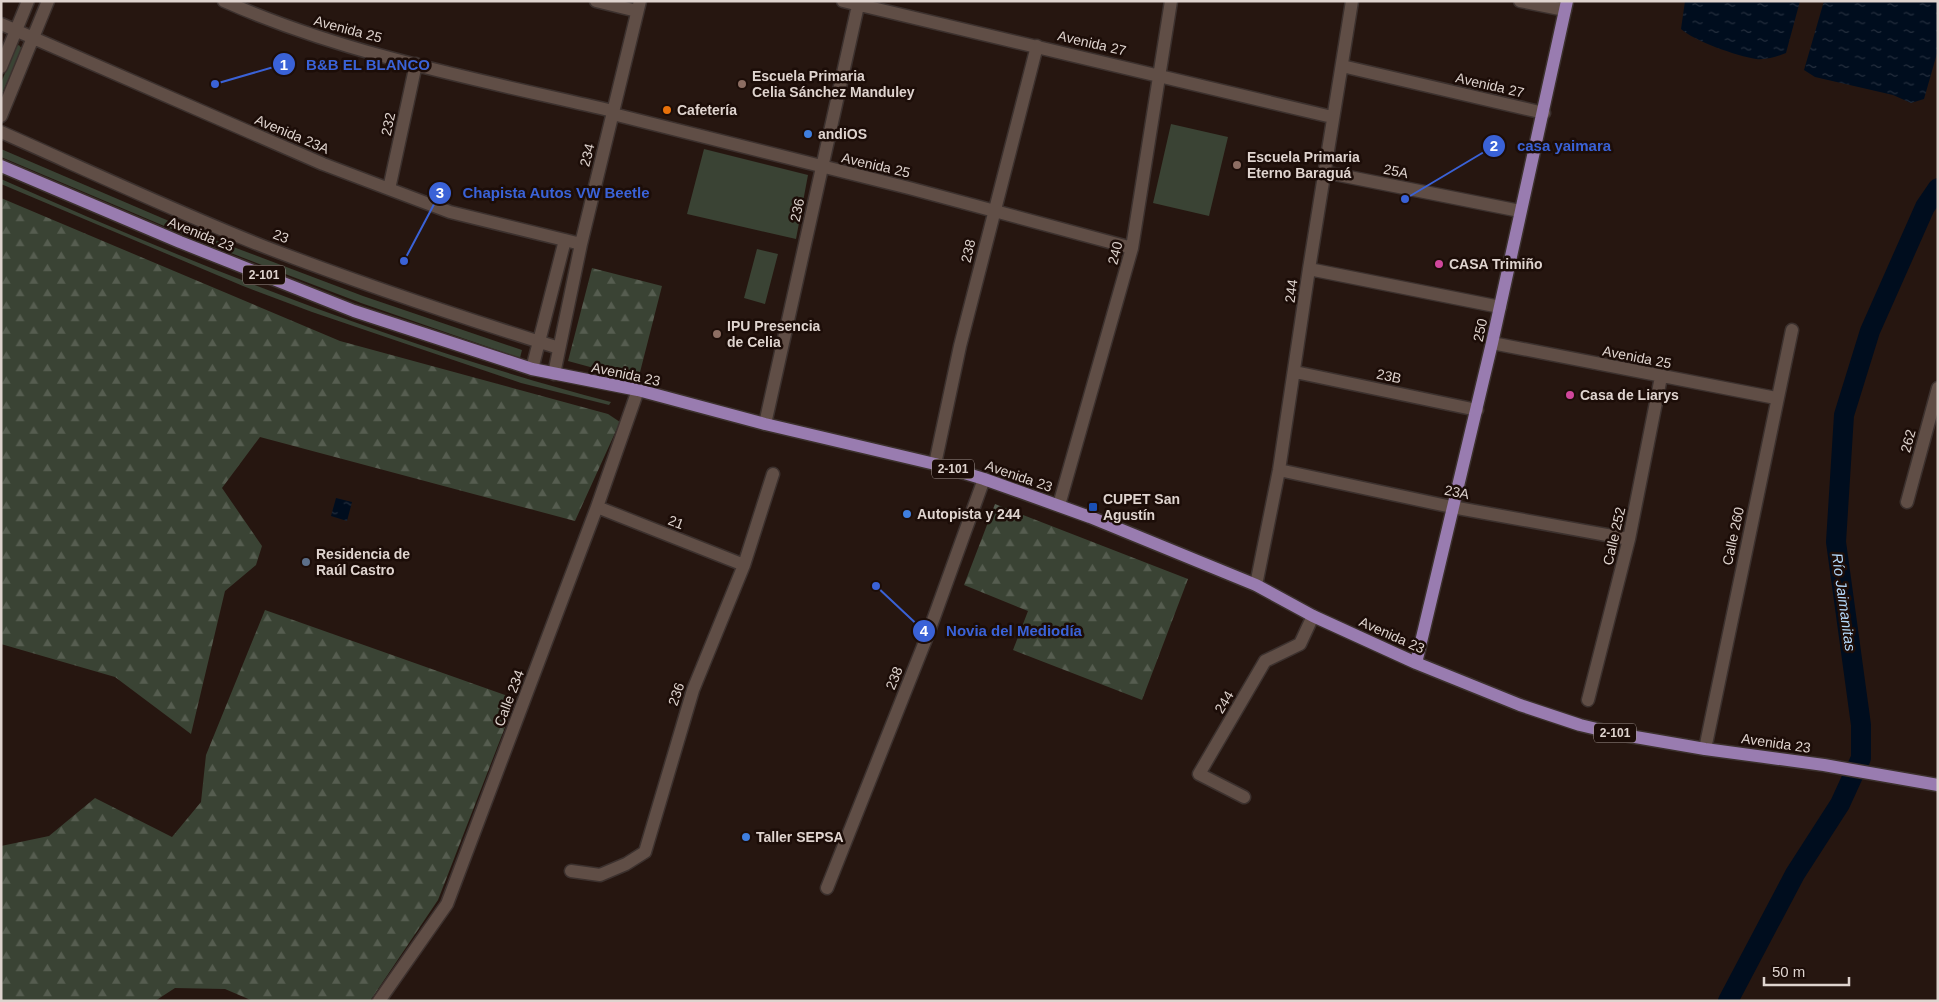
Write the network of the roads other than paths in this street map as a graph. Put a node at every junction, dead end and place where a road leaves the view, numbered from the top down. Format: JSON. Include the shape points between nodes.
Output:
{"nodes":[{"id":1,"x":28,"y":1,"type":"edge"},
{"id":2,"x":48,"y":1,"type":"edge"},
{"id":3,"x":224,"y":1,"type":"edge"},
{"id":4,"x":596,"y":1,"type":"edge"},
{"id":5,"x":843,"y":1,"type":"edge"},
{"id":6,"x":1171,"y":1,"type":"edge"},
{"id":7,"x":1352,"y":1,"type":"edge"},
{"id":8,"x":1520,"y":1,"type":"edge"},
{"id":9,"x":858,"y":3,"type":"edge"},
{"id":10,"x":639,"y":6,"type":"edge"},
{"id":11,"x":1566,"y":6,"type":"edge"},
{"id":12,"x":1,"y":24,"type":"edge"},
{"id":13,"x":16,"y":30,"type":"junction"},
{"id":14,"x":34,"y":38,"type":"junction"},
{"id":15,"x":1037,"y":46,"type":"junction"},
{"id":16,"x":416,"y":64,"type":"junction"},
{"id":17,"x":1342,"y":66,"type":"junction"},
{"id":18,"x":1,"y":67,"type":"edge"},
{"id":19,"x":1160,"y":75,"type":"junction"},
{"id":20,"x":613,"y":112,"type":"junction"},
{"id":21,"x":1544,"y":113,"type":"junction"},
{"id":22,"x":1,"y":116,"type":"edge"},
{"id":23,"x":1332,"y":117,"type":"junction"},
{"id":24,"x":1,"y":132,"type":"edge"},
{"id":25,"x":1,"y":166,"type":"edge"},
{"id":26,"x":821,"y":168,"type":"junction"},
{"id":27,"x":1324,"y":172,"type":"junction"},
{"id":28,"x":389,"y":189,"type":"junction"},
{"id":29,"x":993,"y":211,"type":"junction"},
{"id":30,"x":1520,"y":211,"type":"junction"},
{"id":31,"x":565,"y":240,"type":"junction"},
{"id":32,"x":581,"y":244,"type":"junction"},
{"id":33,"x":1132,"y":248,"type":"junction"},
{"id":34,"x":1309,"y":269,"type":"junction"},
{"id":35,"x":1500,"y":307,"type":"junction"},
{"id":36,"x":1792,"y":330,"type":"dead end"},
{"id":37,"x":540,"y":342,"type":"junction"},
{"id":38,"x":1492,"y":343,"type":"junction"},
{"id":39,"x":559,"y":348,"type":"junction"},
{"id":40,"x":532,"y":369,"type":"junction"},
{"id":41,"x":1295,"y":372,"type":"junction"},
{"id":42,"x":554,"y":374,"type":"junction"},
{"id":43,"x":1661,"y":378,"type":"junction"},
{"id":44,"x":1938,"y":388,"type":"edge"},
{"id":45,"x":638,"y":390,"type":"junction"},
{"id":46,"x":1776,"y":398,"type":"junction"},
{"id":47,"x":1477,"y":410,"type":"junction"},
{"id":48,"x":765,"y":424,"type":"junction"},
{"id":49,"x":935,"y":464,"type":"junction"},
{"id":50,"x":1279,"y":470,"type":"junction"},
{"id":51,"x":774,"y":474,"type":"dead end"},
{"id":52,"x":984,"y":479,"type":"junction"},
{"id":53,"x":1907,"y":502,"type":"dead end"},
{"id":54,"x":1059,"y":505,"type":"junction"},
{"id":55,"x":597,"y":507,"type":"junction"},
{"id":56,"x":1452,"y":507,"type":"junction"},
{"id":57,"x":1629,"y":539,"type":"junction"},
{"id":58,"x":744,"y":565,"type":"junction"},
{"id":59,"x":1256,"y":585,"type":"junction"},
{"id":60,"x":1313,"y":616,"type":"junction"},
{"id":61,"x":1416,"y":663,"type":"junction"},
{"id":62,"x":1588,"y":700,"type":"dead end"},
{"id":63,"x":1705,"y":749,"type":"junction"},
{"id":64,"x":1938,"y":785,"type":"edge"},
{"id":65,"x":1244,"y":797,"type":"dead end"},
{"id":66,"x":571,"y":871,"type":"dead end"},
{"id":67,"x":827,"y":888,"type":"dead end"},
{"id":68,"x":379,"y":1001,"type":"edge"}],
"edges":[{"from":1,"to":13,"type":"street"},
{"from":2,"to":14,"type":"street"},
{"from":3,"to":16,"type":"street","name":"Avenida 25","via":[[294,30]]},
{"from":4,"to":10,"type":"street"},
{"from":5,"to":9,"type":"street","name":"Avenida 27"},
{"from":6,"to":19,"type":"street","name":"240"},
{"from":7,"to":17,"type":"street","name":"244"},
{"from":8,"to":11,"type":"street"},
{"from":9,"to":15,"type":"street","name":"Avenida 27"},
{"from":9,"to":26,"type":"street","name":"236"},
{"from":10,"to":20,"type":"street","name":"234"},
{"from":11,"to":21,"type":"main road","name":"250"},
{"from":12,"to":13,"type":"street","name":"Avenida 23A"},
{"from":13,"to":14,"type":"street","name":"Avenida 23A"},
{"from":13,"to":18,"type":"street"},
{"from":14,"to":22,"type":"street"},
{"from":14,"to":28,"type":"street","name":"Avenida 23A","via":[[323,164]]},
{"from":15,"to":19,"type":"street","name":"Avenida 27"},
{"from":15,"to":29,"type":"street","name":"238"},
{"from":16,"to":20,"type":"street","name":"Avenida 25"},
{"from":16,"to":28,"type":"street","name":"232"},
{"from":17,"to":21,"type":"street","name":"Avenida 27"},
{"from":17,"to":23,"type":"street","name":"244"},
{"from":19,"to":23,"type":"street","name":"Avenida 27"},
{"from":19,"to":33,"type":"street","name":"240"},
{"from":20,"to":26,"type":"street","name":"Avenida 25"},
{"from":20,"to":32,"type":"street","name":"234"},
{"from":21,"to":30,"type":"main road","name":"250"},
{"from":23,"to":27,"type":"street","name":"244"},
{"from":24,"to":37,"type":"street","name":"23","via":[[266,247]]},
{"from":25,"to":40,"type":"main road","name":"Avenida 23","number":"2-101","via":[[354,311]]},
{"from":26,"to":29,"type":"street","name":"Avenida 25"},
{"from":26,"to":48,"type":"street","name":"236"},
{"from":27,"to":30,"type":"street","name":"25A"},
{"from":27,"to":34,"type":"street","name":"244"},
{"from":28,"to":31,"type":"street","name":"Avenida 23A","via":[[450,212]]},
{"from":29,"to":33,"type":"street","name":"Avenida 25"},
{"from":29,"to":49,"type":"street","name":"238"},
{"from":30,"to":35,"type":"main road","name":"250"},
{"from":31,"to":32,"type":"street","name":"Avenida 23A"},
{"from":31,"to":37,"type":"street"},
{"from":32,"to":39,"type":"street","name":"234"},
{"from":33,"to":54,"type":"street","name":"240"},
{"from":34,"to":35,"type":"street"},
{"from":34,"to":41,"type":"street","name":"244"},
{"from":35,"to":38,"type":"main road","name":"250"},
{"from":36,"to":46,"type":"street","name":"Calle 260"},
{"from":37,"to":39,"type":"street","name":"23"},
{"from":37,"to":40,"type":"street"},
{"from":38,"to":43,"type":"street","name":"Avenida 25"},
{"from":38,"to":47,"type":"main road","name":"250"},
{"from":39,"to":42,"type":"street","name":"234"},
{"from":40,"to":42,"type":"main road","name":"Avenida 23","number":"2-101"},
{"from":41,"to":47,"type":"street","name":"23B"},
{"from":41,"to":50,"type":"street","name":"244"},
{"from":42,"to":45,"type":"main road","name":"Avenida 23","number":"2-101"},
{"from":43,"to":46,"type":"street","name":"Avenida 25"},
{"from":43,"to":57,"type":"street","name":"Calle 252"},
{"from":44,"to":53,"type":"street","name":"262"},
{"from":45,"to":48,"type":"main road","name":"Avenida 23","number":"2-101"},
{"from":45,"to":55,"type":"street","name":"Calle 234"},
{"from":46,"to":63,"type":"street","name":"Calle 260"},
{"from":47,"to":56,"type":"main road","name":"250"},
{"from":48,"to":49,"type":"main road","name":"Avenida 23","number":"2-101"},
{"from":49,"to":52,"type":"main road","name":"Avenida 23","number":"2-101"},
{"from":50,"to":56,"type":"street","name":"23A"},
{"from":50,"to":59,"type":"street","name":"244"},
{"from":51,"to":58,"type":"street","name":"236"},
{"from":52,"to":54,"type":"main road","name":"Avenida 23","number":"2-101"},
{"from":52,"to":67,"type":"street","name":"238","via":[[928,634]]},
{"from":54,"to":59,"type":"main road","name":"Avenida 23","number":"2-101"},
{"from":55,"to":58,"type":"street","name":"21"},
{"from":55,"to":68,"type":"street","name":"Calle 234","via":[[447,904]]},
{"from":56,"to":57,"type":"street","name":"23A"},
{"from":56,"to":61,"type":"main road","name":"250"},
{"from":57,"to":62,"type":"street","name":"Calle 252"},
{"from":58,"to":66,"type":"street","name":"236","via":[[693,690],[646,852],[600,875]]},
{"from":59,"to":60,"type":"main road","name":"Avenida 23","number":"2-101"},
{"from":60,"to":61,"type":"main road","name":"Avenida 23","number":"2-101"},
{"from":60,"to":65,"type":"street","name":"244","via":[[1300,644],[1265,662],[1199,774]]},
{"from":61,"to":63,"type":"main road","name":"Avenida 23","number":"2-101","via":[[1520,705],[1580,725]]},
{"from":63,"to":64,"type":"main road","name":"Avenida 23","number":"2-101","via":[[1824,764]]}]}
